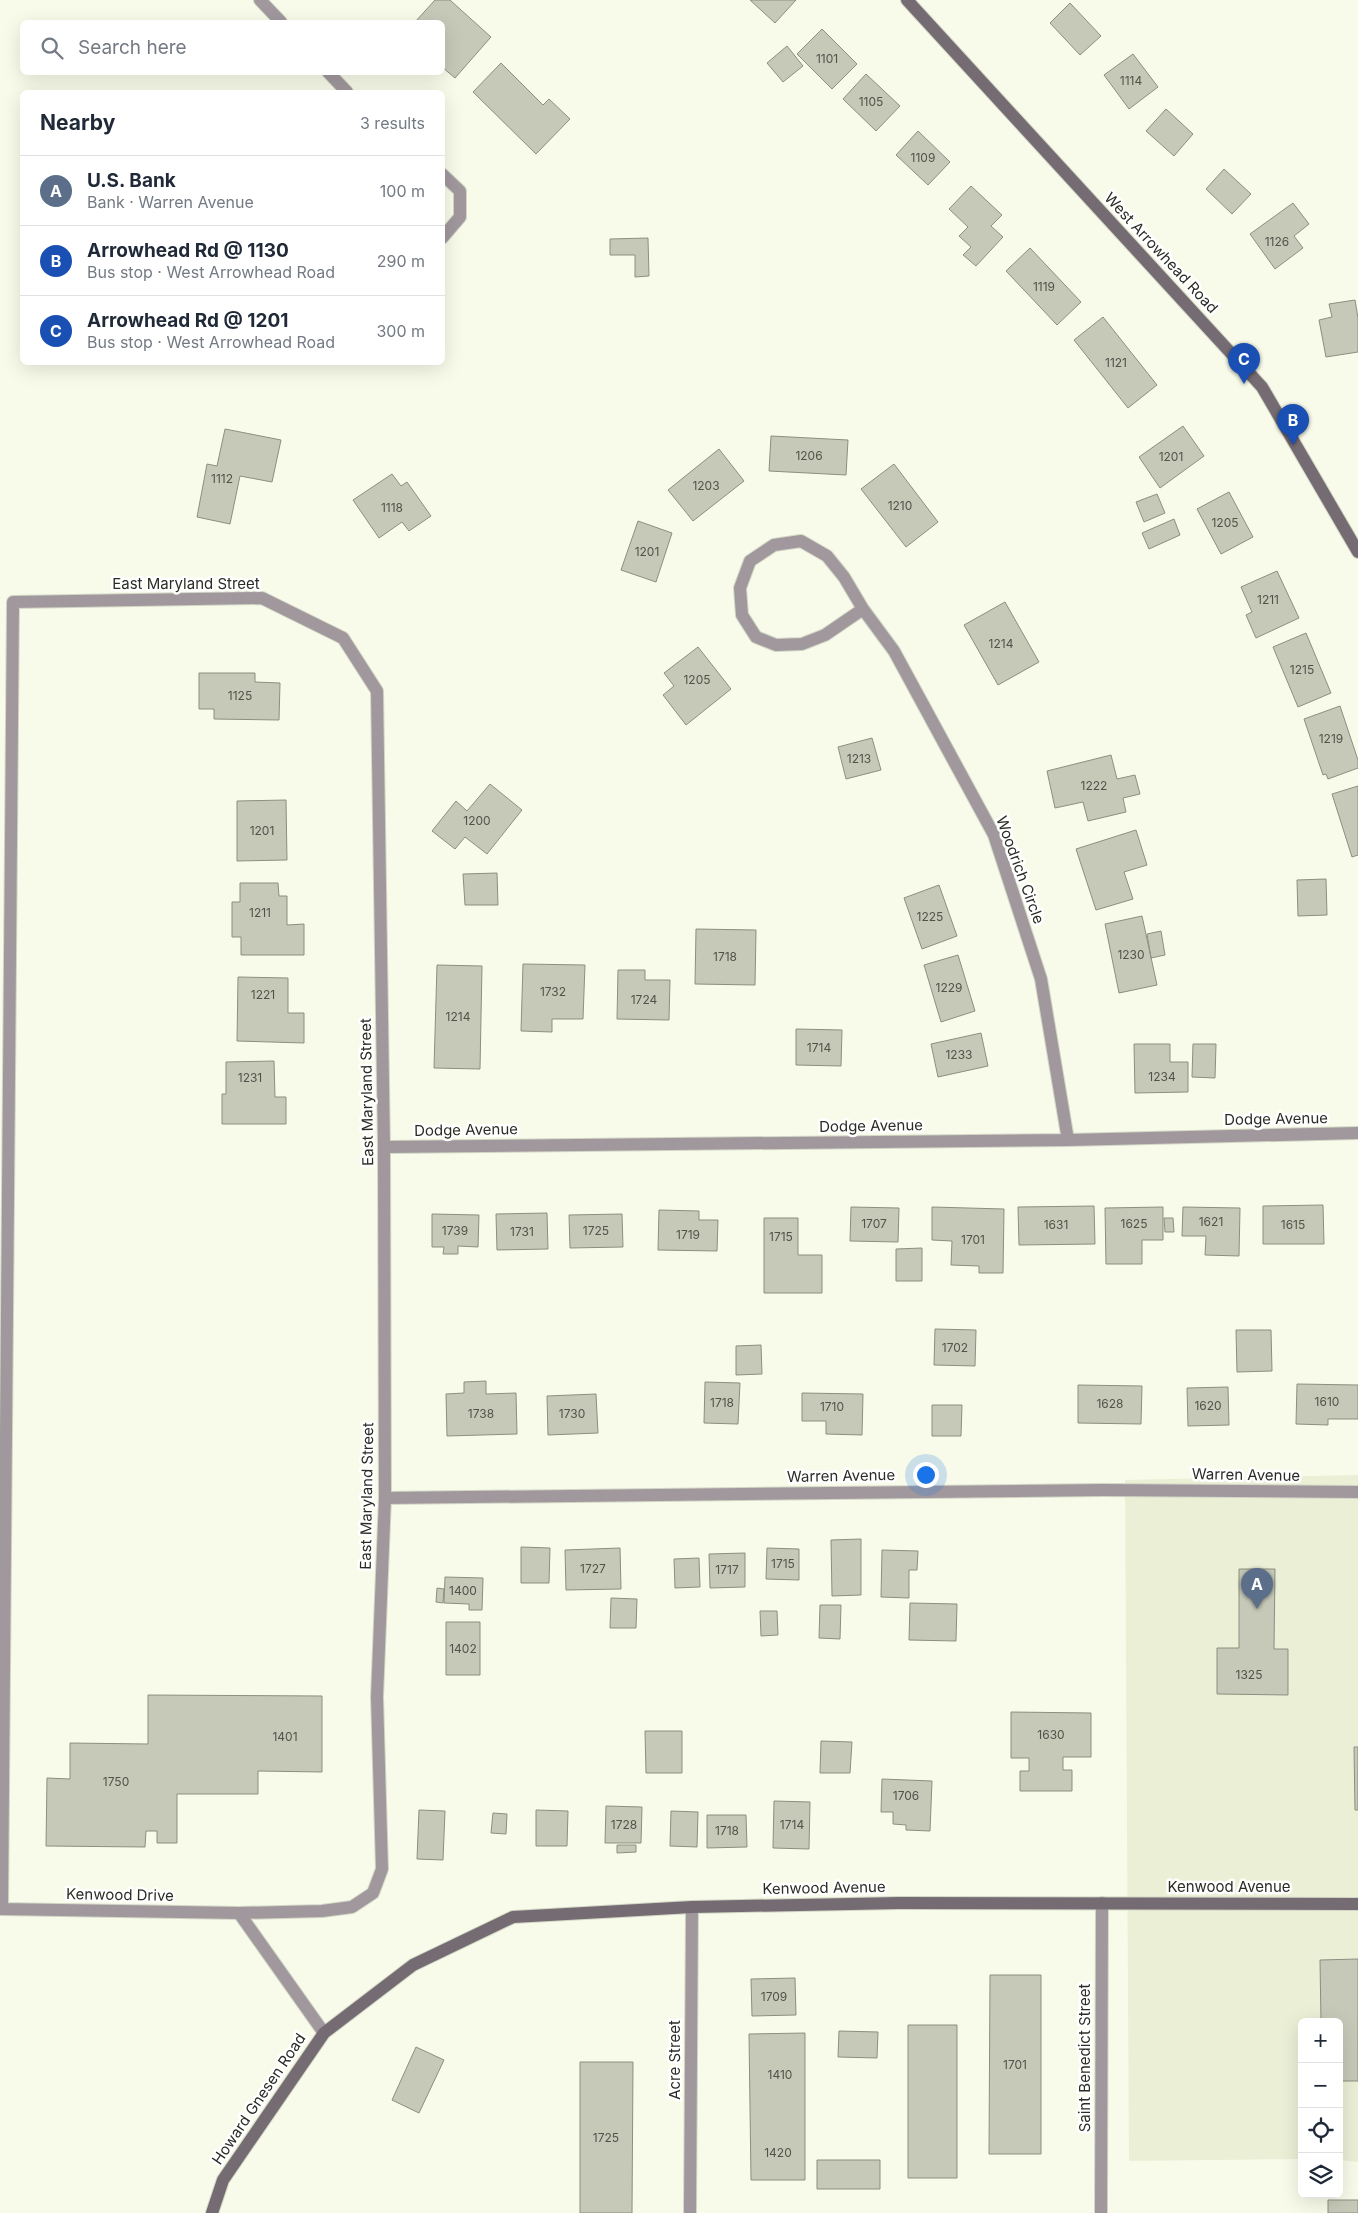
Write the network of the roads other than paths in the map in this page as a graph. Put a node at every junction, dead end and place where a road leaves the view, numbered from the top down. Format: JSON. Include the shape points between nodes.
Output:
{"nodes":[{"id":1,"x":260,"y":0,"type":"edge"},
{"id":2,"x":907,"y":0,"type":"edge"},
{"id":3,"x":279,"y":20,"type":"edge"},
{"id":4,"x":331,"y":75,"type":"edge"},
{"id":5,"x":345,"y":90,"type":"edge"},
{"id":6,"x":445,"y":177,"type":"edge"},
{"id":7,"x":445,"y":235,"type":"edge"},
{"id":8,"x":1358,"y":552,"type":"edge"},
{"id":9,"x":863,"y":609,"type":"junction"},
{"id":10,"x":1358,"y":1133,"type":"edge"},
{"id":11,"x":1068,"y":1140,"type":"junction"},
{"id":12,"x":384,"y":1147,"type":"junction"},
{"id":13,"x":1358,"y":1492,"type":"edge"},
{"id":14,"x":385,"y":1498,"type":"junction"},
{"id":15,"x":373,"y":1893,"type":"joint"},
{"id":16,"x":1102,"y":1903,"type":"junction"},
{"id":17,"x":1358,"y":1904,"type":"edge"},
{"id":18,"x":692,"y":1907,"type":"junction"},
{"id":19,"x":1,"y":1910,"type":"edge"},
{"id":20,"x":239,"y":1914,"type":"junction"},
{"id":21,"x":324,"y":2033,"type":"junction"},
{"id":22,"x":212,"y":2213,"type":"edge"},
{"id":23,"x":690,"y":2213,"type":"edge"},
{"id":24,"x":1101,"y":2213,"type":"edge"}],
"edges":[{"from":1,"to":3,"type":"street"},
{"from":2,"to":8,"type":"main road","name":"West Arrowhead Road","via":[[1262,387]]},
{"from":4,"to":5,"type":"street"},
{"from":6,"to":7,"type":"street","via":[[460,191],[460,218]]},
{"from":9,"to":9,"type":"street","name":"Woodrich Circle","via":[[828,556],[801,541],[774,545],[750,561],[740,588],[742,615],[756,637],[776,645],[802,644],[825,635]]},
{"from":9,"to":11,"type":"street","name":"Woodrich Circle","via":[[894,651],[994,835],[1041,979]]},
{"from":10,"to":11,"type":"street","name":"Dodge Avenue"},
{"from":11,"to":12,"type":"street","name":"Dodge Avenue"},
{"from":12,"to":14,"type":"street","name":"East Maryland Street"},
{"from":12,"to":19,"type":"street","name":"East Maryland Street","via":[[377,691],[343,638],[262,598],[12,602]]},
{"from":13,"to":14,"type":"street","name":"Warren Avenue","via":[[1103,1490]]},
{"from":14,"to":15,"type":"street","name":"East Maryland Street","via":[[377,1697],[382,1869]]},
{"from":15,"to":20,"type":"street","name":"Kenwood Drive","via":[[352,1907]]},
{"from":16,"to":17,"type":"main road","name":"Kenwood Avenue"},
{"from":16,"to":18,"type":"main road","name":"Kenwood Avenue","via":[[899,1902]]},
{"from":16,"to":24,"type":"street","name":"Saint Benedict Street"},
{"from":18,"to":21,"type":"main road","name":"Kenwood Avenue","via":[[513,1917],[413,1965]]},
{"from":18,"to":23,"type":"street","name":"Acre Street"},
{"from":19,"to":20,"type":"street","name":"Kenwood Drive"},
{"from":20,"to":21,"type":"street"},
{"from":21,"to":22,"type":"main road","name":"Howard Gnesen Road","via":[[223,2180]]}]}
